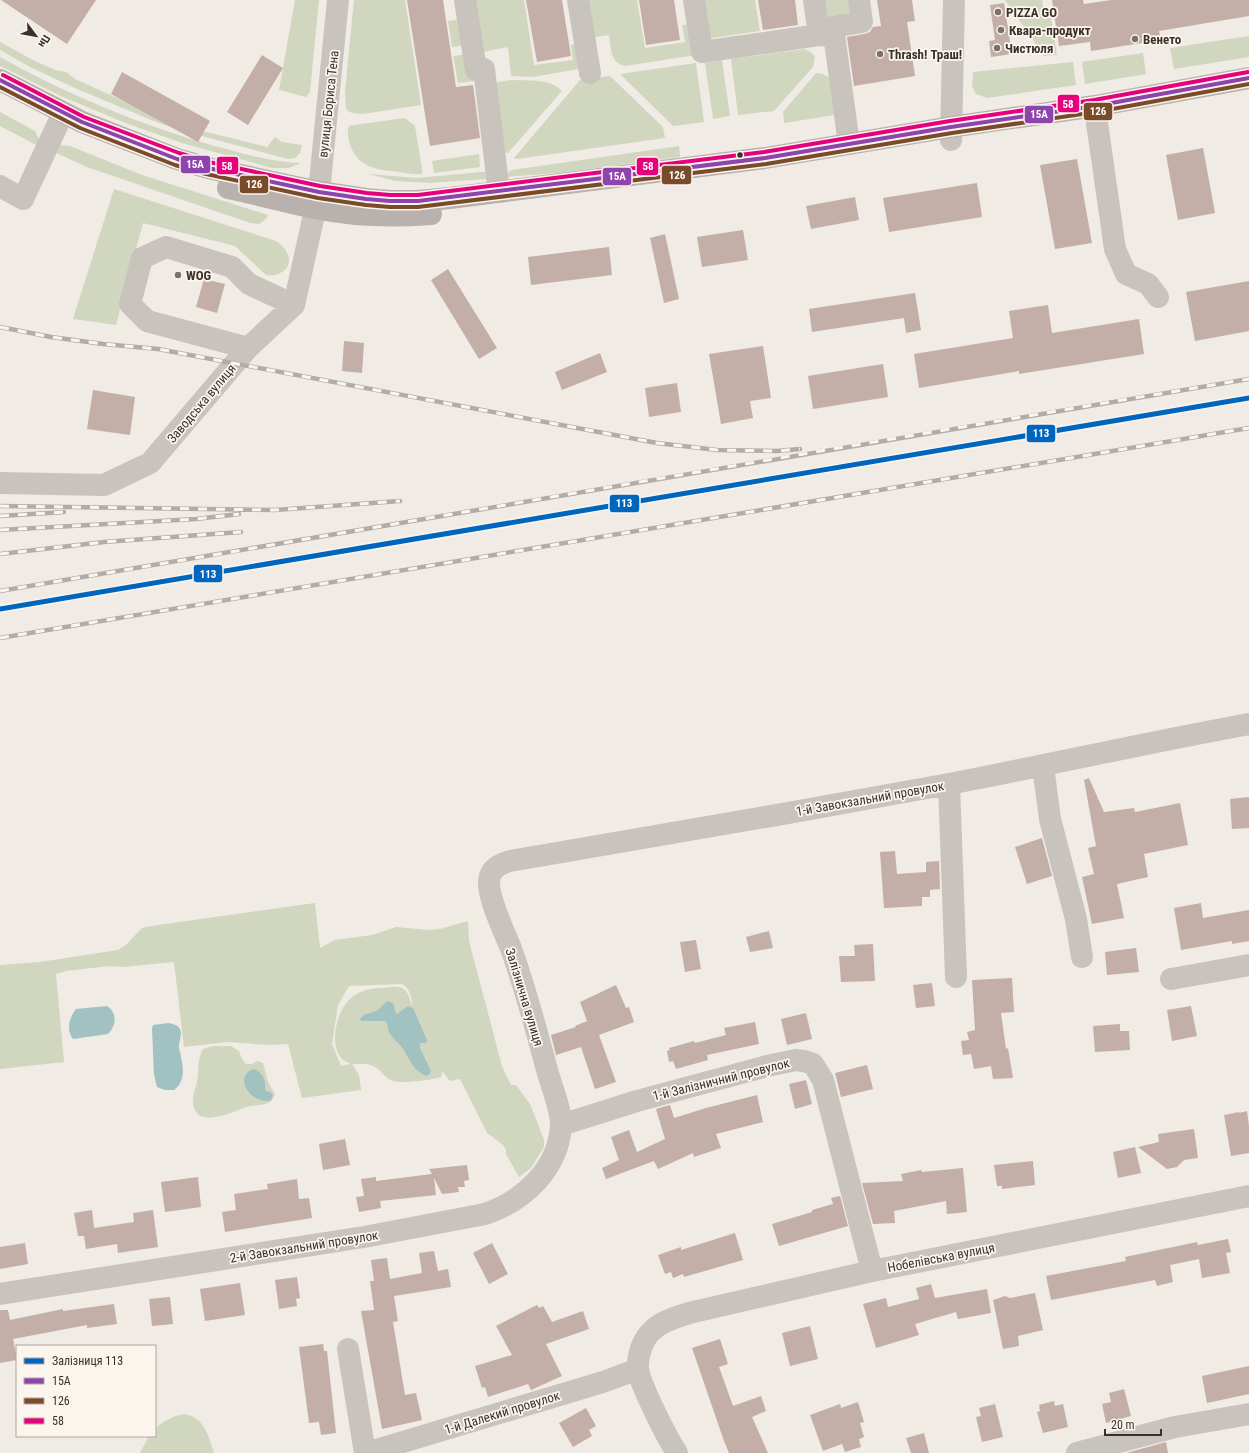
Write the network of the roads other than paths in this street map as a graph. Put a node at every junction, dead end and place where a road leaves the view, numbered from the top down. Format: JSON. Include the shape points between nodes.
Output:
{"nodes":[{"id":1,"x":338,"y":0,"type":"edge"},
{"id":2,"x":465,"y":0,"type":"edge"},
{"id":3,"x":578,"y":0,"type":"edge"},
{"id":4,"x":694,"y":0,"type":"edge"},
{"id":5,"x":814,"y":0,"type":"edge"},
{"id":6,"x":859,"y":0,"type":"edge"},
{"id":7,"x":954,"y":0,"type":"edge"},
{"id":8,"x":827,"y":36,"type":"junction"},
{"id":9,"x":590,"y":73,"type":"dead end"},
{"id":10,"x":1249,"y":78,"type":"edge"},
{"id":11,"x":0,"y":80,"type":"edge"},
{"id":12,"x":1249,"y":93,"type":"edge"},
{"id":13,"x":0,"y":96,"type":"edge"},
{"id":14,"x":1096,"y":116,"type":"junction"},
{"id":15,"x":60,"y":120,"type":"junction"},
{"id":16,"x":951,"y":133,"type":"junction"},
{"id":17,"x":849,"y":144,"type":"junction"},
{"id":18,"x":0,"y":186,"type":"edge"},
{"id":19,"x":499,"y":192,"type":"junction"},
{"id":20,"x":317,"y":200,"type":"junction"},
{"id":21,"x":1158,"y":297,"type":"dead end"},
{"id":22,"x":294,"y":305,"type":"junction"},
{"id":23,"x":248,"y":348,"type":"junction"},
{"id":24,"x":0,"y":483,"type":"edge"},
{"id":25,"x":1249,"y":724,"type":"edge"},
{"id":26,"x":1043,"y":766,"type":"junction"},
{"id":27,"x":949,"y":784,"type":"junction"},
{"id":28,"x":492,"y":871,"type":"joint"},
{"id":29,"x":1082,"y":957,"type":"dead end"},
{"id":30,"x":1249,"y":965,"type":"edge"},
{"id":31,"x":956,"y":977,"type":"dead end"},
{"id":32,"x":1171,"y":979,"type":"dead end"},
{"id":33,"x":561,"y":1125,"type":"junction"},
{"id":34,"x":1249,"y":1196,"type":"edge"},
{"id":35,"x":872,"y":1271,"type":"junction"},
{"id":36,"x":0,"y":1294,"type":"edge"},
{"id":37,"x":348,"y":1349,"type":"dead end"},
{"id":38,"x":638,"y":1369,"type":"junction"},
{"id":39,"x":1249,"y":1414,"type":"edge"},
{"id":40,"x":366,"y":1453,"type":"edge"},
{"id":41,"x":676,"y":1453,"type":"edge"},
{"id":42,"x":1077,"y":1453,"type":"edge"}],
"edges":[{"from":1,"to":20,"type":"street","name":"вулиця Бориса Тена"},
{"from":2,"to":19,"type":"street","via":[[476,70],[484,69]]},
{"from":3,"to":9,"type":"street"},
{"from":4,"to":8,"type":"street","via":[[702,52]]},
{"from":5,"to":8,"type":"street"},
{"from":6,"to":8,"type":"street","via":[[862,22],[833,27]]},
{"from":7,"to":16,"type":"street"},
{"from":8,"to":17,"type":"street"},
{"from":10,"to":16,"type":"main road"},
{"from":11,"to":15,"type":"main road"},
{"from":12,"to":14,"type":"main road"},
{"from":13,"to":15,"type":"main road"},
{"from":14,"to":16,"type":"main road"},
{"from":14,"to":21,"type":"street","via":[[1115,249],[1126,274],[1148,284]]},
{"from":15,"to":18,"type":"street","via":[[23,199]]},
{"from":15,"to":20,"type":"main road","via":[[124,154],[185,176]]},
{"from":16,"to":17,"type":"main road"},
{"from":16,"to":20,"type":"main road","via":[[574,196],[430,215],[364,215]]},
{"from":17,"to":19,"type":"main road","via":[[765,158]]},
{"from":19,"to":20,"type":"main road","via":[[426,200]]},
{"from":20,"to":22,"type":"street"},
{"from":22,"to":23,"type":"street","name":"Заводська вулиця"},
{"from":22,"to":23,"type":"street","via":[[249,284],[232,267],[166,247],[142,258],[130,304],[147,321]]},
{"from":23,"to":24,"type":"street","name":"Заводська вулиця","via":[[150,463],[104,485]]},
{"from":25,"to":26,"type":"street","name":"1-й Завокзальний провулок"},
{"from":26,"to":27,"type":"street","name":"1-й Завокзальний провулок"},
{"from":26,"to":29,"type":"street","via":[[1050,819],[1076,919]]},
{"from":27,"to":28,"type":"street","name":"1-й Завокзальний провулок","via":[[510,861],[499,864]]},
{"from":27,"to":31,"type":"street"},
{"from":28,"to":33,"type":"street","name":"Залізнична вулиця","via":[[489,881],[490,893],[511,948]]},
{"from":30,"to":32,"type":"street"},
{"from":33,"to":35,"type":"street","name":"1-й Залізничний провулок","via":[[637,1100],[767,1066],[796,1060],[813,1064],[823,1080]]},
{"from":33,"to":36,"type":"street","name":"2-й Завокзальний провулок","via":[[558,1145],[549,1166],[537,1182],[501,1209],[485,1214],[364,1237]]},
{"from":34,"to":35,"type":"street","name":"Нобелівська вулиця"},
{"from":35,"to":38,"type":"street","name":"Нобелівська вулиця","via":[[689,1313],[666,1321],[652,1330],[644,1342],[639,1355]]},
{"from":37,"to":40,"type":"street","name":"1-й Далекий провулок"},
{"from":38,"to":40,"type":"street","name":"1-й Далекий провулок","via":[[603,1382]]},
{"from":38,"to":41,"type":"street","via":[[662,1428]]},
{"from":39,"to":42,"type":"street","via":[[1175,1427]]}]}
